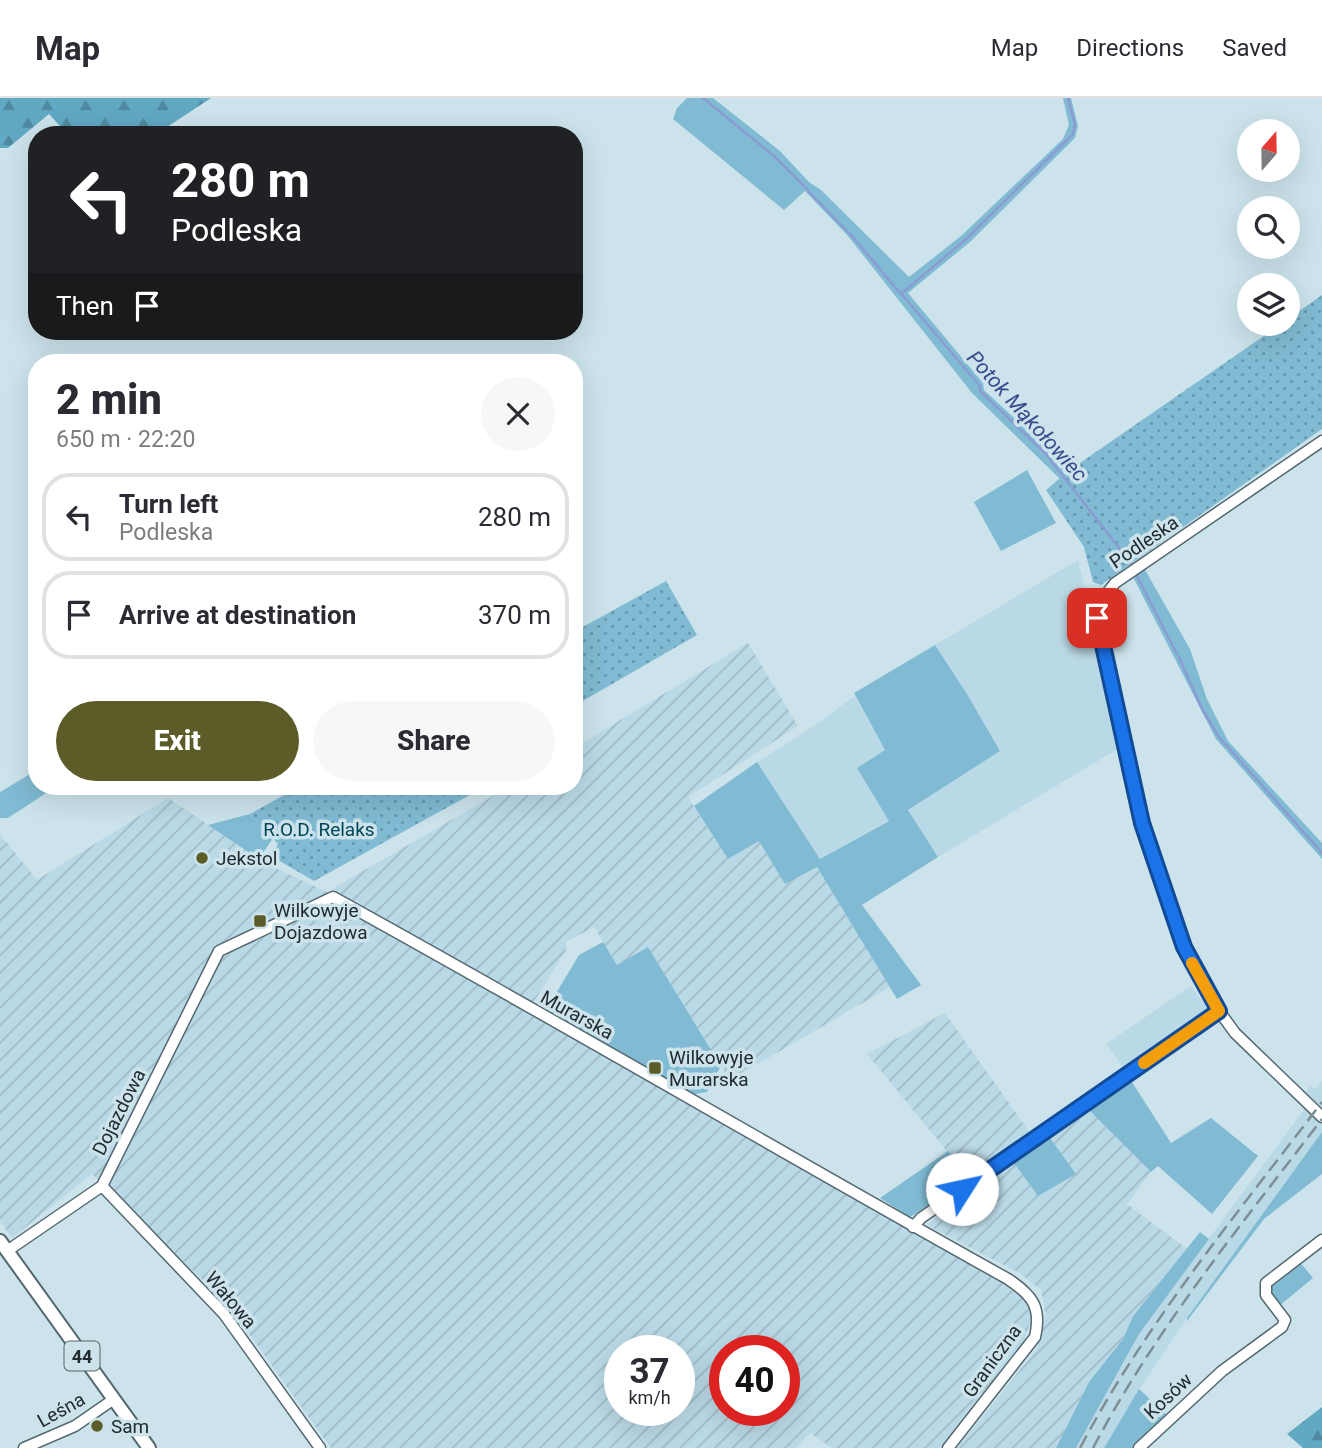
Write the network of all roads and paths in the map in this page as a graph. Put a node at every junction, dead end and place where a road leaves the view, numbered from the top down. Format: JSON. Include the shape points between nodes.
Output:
{"nodes":[{"id":1,"x":1322,"y":441,"type":"edge"},
{"id":2,"x":219,"y":951,"type":"joint"},
{"id":3,"x":1219,"y":1011,"type":"junction"},
{"id":4,"x":1322,"y":1117,"type":"edge"},
{"id":5,"x":102,"y":1185,"type":"junction"},
{"id":6,"x":914,"y":1227,"type":"junction"},
{"id":7,"x":1322,"y":1240,"type":"edge"},
{"id":8,"x":4,"y":1246,"type":"edge"},
{"id":9,"x":114,"y":1399,"type":"junction"},
{"id":10,"x":24,"y":1448,"type":"edge"},
{"id":11,"x":149,"y":1448,"type":"edge"},
{"id":12,"x":320,"y":1448,"type":"edge"},
{"id":13,"x":948,"y":1448,"type":"edge"},
{"id":14,"x":1139,"y":1448,"type":"edge"}],
"edges":[{"from":1,"to":3,"type":"street","name":"Podleska","via":[[1115,583],[1099,603],[1100,636],[1142,823],[1184,947]]},
{"from":2,"to":5,"type":"street","name":"Dojazdowa"},
{"from":2,"to":6,"type":"street","name":"Murarska","via":[[333,897]]},
{"from":3,"to":4,"type":"street","name":"Podleska","via":[[1250,1048]]},
{"from":3,"to":6,"type":"street"},
{"from":5,"to":8,"type":"street","name":"Dojazdowa"},
{"from":5,"to":12,"type":"street","name":"Wałowa","via":[[224,1314]]},
{"from":6,"to":13,"type":"street","name":"Graniczna","via":[[1020,1287],[1031,1297],[1037,1317],[1031,1344]]},
{"from":7,"to":14,"type":"street","name":"Kosów","via":[[1266,1283],[1266,1295],[1284,1323],[1222,1371]]},
{"from":8,"to":9,"type":"main road","number":"44"},
{"from":9,"to":10,"type":"street","name":"Leśna","via":[[75,1426]]},
{"from":9,"to":11,"type":"main road","number":"44"}]}
